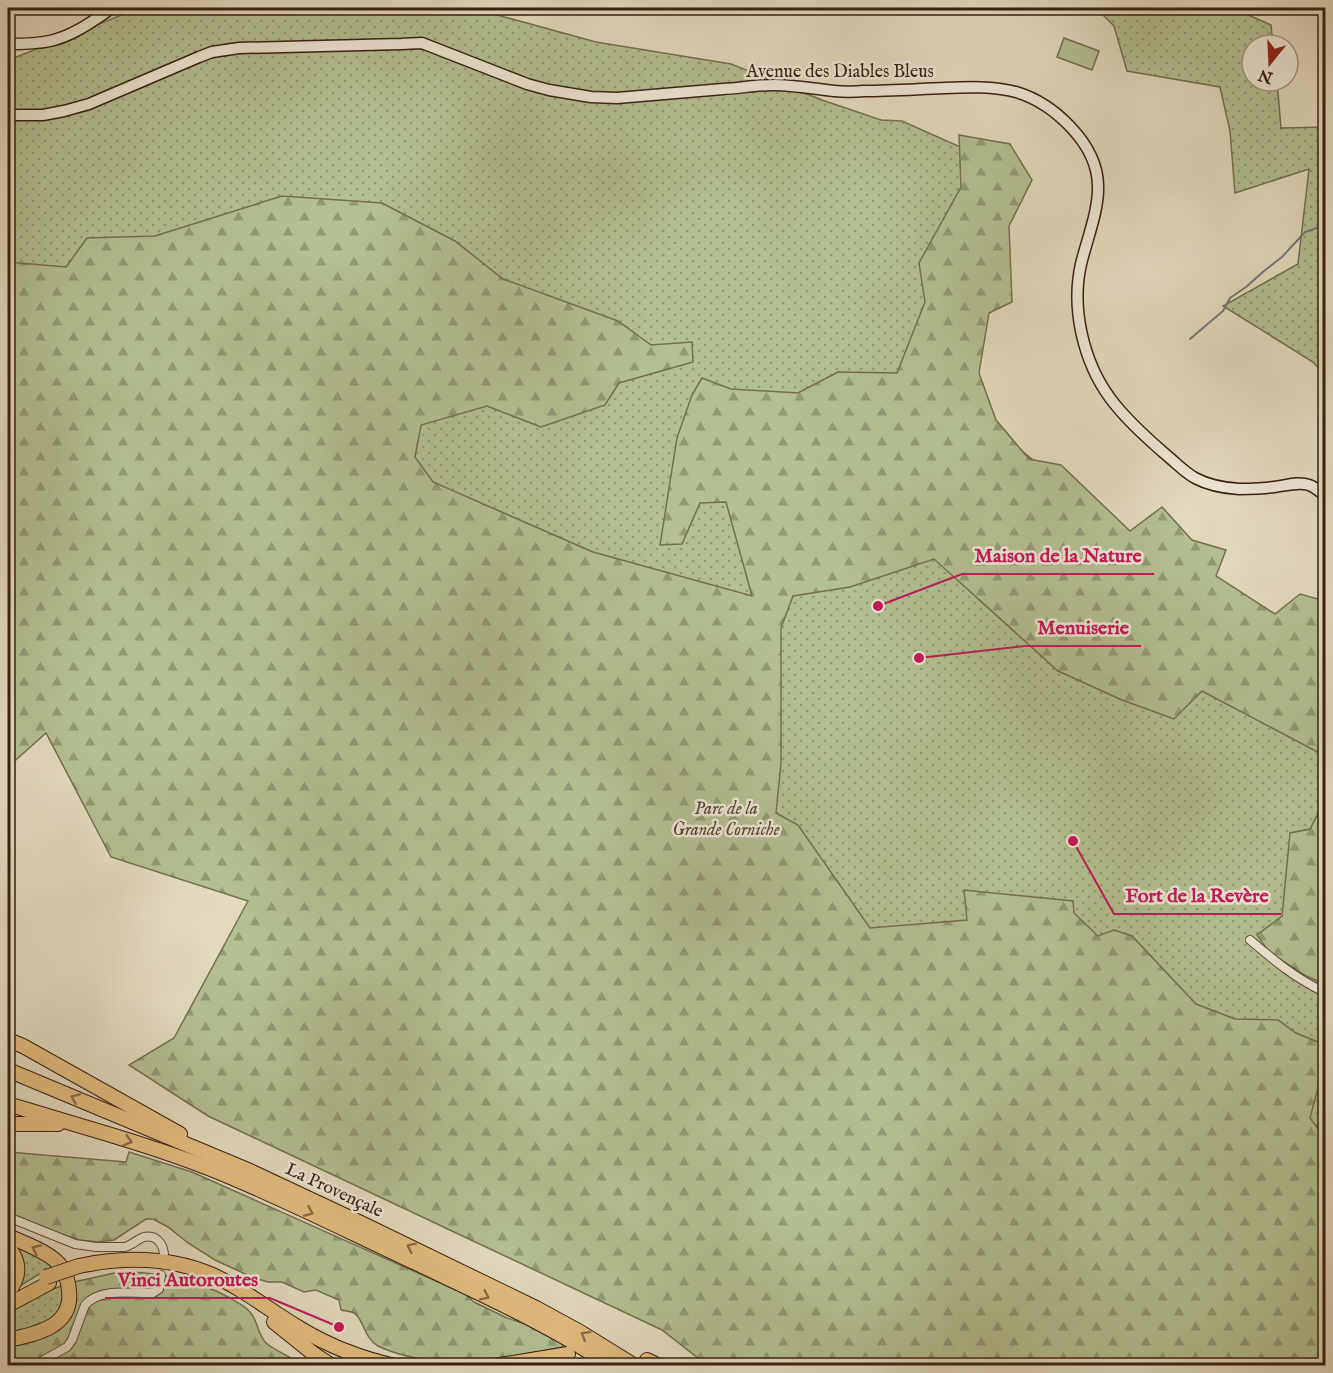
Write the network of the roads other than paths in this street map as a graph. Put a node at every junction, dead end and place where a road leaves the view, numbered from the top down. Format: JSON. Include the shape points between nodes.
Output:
{"nodes":[{"id":1,"x":112,"y":8,"type":"edge"},
{"id":2,"x":8,"y":44,"type":"edge"},
{"id":3,"x":8,"y":115,"type":"edge"},
{"id":4,"x":1326,"y":496,"type":"edge"},
{"id":5,"x":1250,"y":940,"type":"dead end"},
{"id":6,"x":1326,"y":993,"type":"edge"},
{"id":7,"x":8,"y":1040,"type":"edge"},
{"id":8,"x":8,"y":1070,"type":"edge"},
{"id":9,"x":8,"y":1104,"type":"edge"},
{"id":10,"x":8,"y":1124,"type":"edge"},
{"id":11,"x":72,"y":1124,"type":"junction"},
{"id":12,"x":226,"y":1161,"type":"junction"},
{"id":13,"x":8,"y":1217,"type":"edge"},
{"id":14,"x":8,"y":1236,"type":"edge"},
{"id":15,"x":8,"y":1247,"type":"edge"},
{"id":16,"x":164,"y":1256,"type":"dead end"},
{"id":17,"x":80,"y":1269,"type":"junction"},
{"id":18,"x":161,"y":1275,"type":"dead end"},
{"id":19,"x":48,"y":1280,"type":"junction"},
{"id":20,"x":8,"y":1292,"type":"edge"},
{"id":21,"x":8,"y":1298,"type":"edge"},
{"id":22,"x":8,"y":1305,"type":"edge"},
{"id":23,"x":8,"y":1340,"type":"edge"},
{"id":24,"x":568,"y":1354,"type":"dead end"},
{"id":25,"x":647,"y":1364,"type":"edge"},
{"id":26,"x":33,"y":1365,"type":"edge"},
{"id":27,"x":332,"y":1365,"type":"edge"},
{"id":28,"x":395,"y":1365,"type":"edge"},
{"id":29,"x":494,"y":1365,"type":"edge"},
{"id":30,"x":610,"y":1365,"type":"edge"}],
"edges":[{"from":1,"to":2,"type":"main road","via":[[51,41]]},
{"from":3,"to":4,"type":"main road","name":"Avenue des Diables Bleus","via":[[43,115],[89,104],[212,52],[422,43],[527,84],[591,97],[774,85],[837,92],[963,87],[1014,92],[1052,109],[1085,145],[1095,167],[1096,204],[1078,280],[1078,318],[1091,362],[1112,400],[1143,434],[1193,477],[1239,489],[1308,484]]},
{"from":5,"to":6,"type":"street","via":[[1283,968]]},
{"from":7,"to":12,"type":"highway"},
{"from":12,"to":8,"type":"highway","name":"La Provençale","one_way":true},
{"from":9,"to":11,"type":"highway","name":"La Provençale"},
{"from":10,"to":11,"type":"highway"},
{"from":11,"to":30,"type":"highway","name":"La Provençale","one_way":true,"via":[[210,1169],[313,1214],[521,1315]]},
{"from":25,"to":12,"type":"highway","name":"La Provençale","one_way":true,"via":[[509,1294]]},
{"from":13,"to":16,"type":"street","via":[[86,1246],[125,1247],[151,1237],[162,1246]]},
{"from":23,"to":14,"type":"highway","one_way":true,"via":[[54,1325],[68,1306],[69,1296],[65,1274],[56,1260]]},
{"from":15,"to":20,"type":"highway","via":[[18,1264],[16,1281]]},
{"from":17,"to":19,"type":"highway","bridge":true},
{"from":17,"to":27,"type":"highway","via":[[139,1266],[202,1278],[240,1296]]},
{"from":17,"to":28,"type":"highway","via":[[100,1262],[137,1260],[197,1270],[245,1292],[321,1341]]},
{"from":18,"to":26,"type":"street","via":[[155,1293],[114,1293],[88,1301],[67,1347]]},
{"from":19,"to":21,"type":"highway"},
{"from":19,"to":22,"type":"highway"},
{"from":24,"to":29,"type":"highway"}]}
